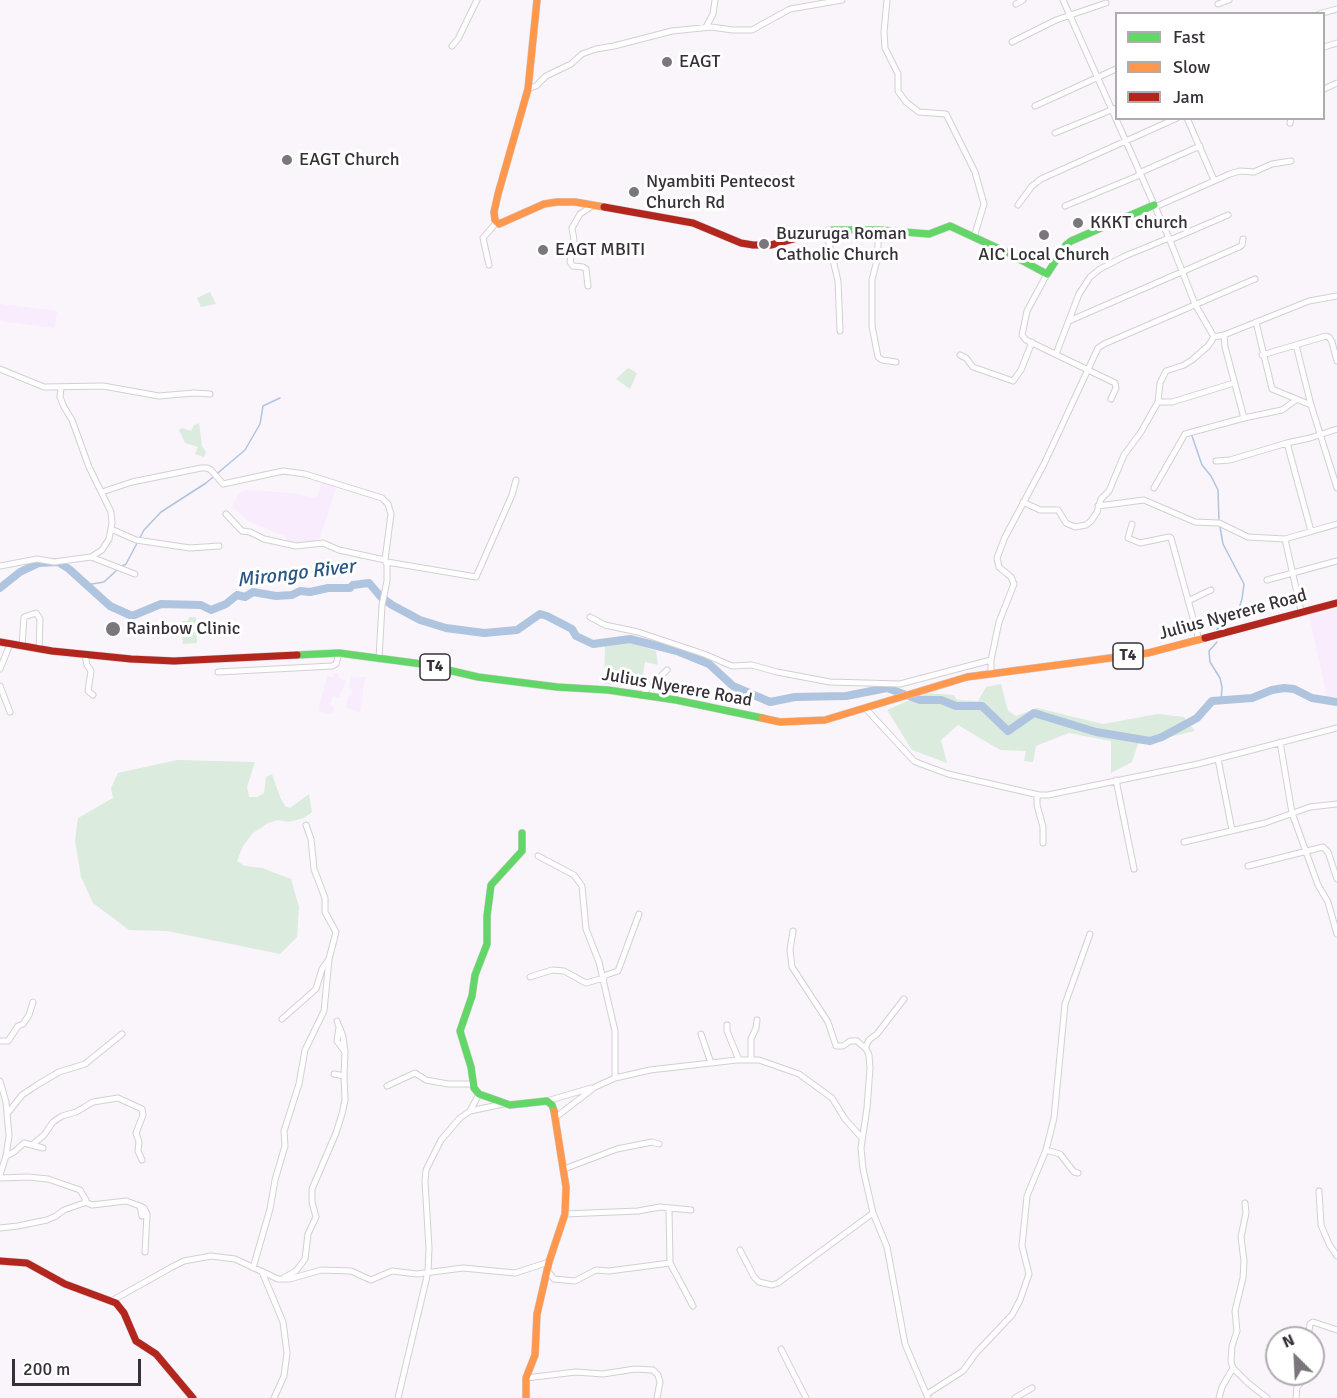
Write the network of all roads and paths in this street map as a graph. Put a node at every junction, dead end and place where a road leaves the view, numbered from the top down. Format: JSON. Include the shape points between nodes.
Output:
{"nodes":[{"id":1,"x":477,"y":0,"type":"edge"},
{"id":2,"x":537,"y":0,"type":"edge"},
{"id":3,"x":715,"y":0,"type":"edge"},
{"id":4,"x":842,"y":0,"type":"edge"},
{"id":5,"x":887,"y":0,"type":"edge"},
{"id":6,"x":1023,"y":0,"type":"edge"},
{"id":7,"x":1063,"y":0,"type":"edge"},
{"id":8,"x":1229,"y":0,"type":"edge"},
{"id":9,"x":1106,"y":3,"type":"dead end"},
{"id":10,"x":1218,"y":3,"type":"dead end"},
{"id":11,"x":1016,"y":4,"type":"dead end"},
{"id":12,"x":1071,"y":15,"type":"junction"},
{"id":13,"x":706,"y":27,"type":"junction"},
{"id":14,"x":1012,"y":42,"type":"dead end"},
{"id":15,"x":452,"y":46,"type":"dead end"},
{"id":16,"x":1115,"y":70,"type":"edge"},
{"id":17,"x":1098,"y":78,"type":"junction"},
{"id":18,"x":528,"y":89,"type":"junction"},
{"id":19,"x":1035,"y":106,"type":"dead end"},
{"id":20,"x":1114,"y":109,"type":"edge"},
{"id":21,"x":1118,"y":120,"type":"edge"},
{"id":22,"x":1172,"y":120,"type":"edge"},
{"id":23,"x":1188,"y":120,"type":"edge"},
{"id":24,"x":1055,"y":133,"type":"dead end"},
{"id":25,"x":1125,"y":142,"type":"junction"},
{"id":26,"x":1200,"y":146,"type":"junction"},
{"id":27,"x":1291,"y":161,"type":"dead end"},
{"id":28,"x":1140,"y":174,"type":"junction"},
{"id":29,"x":1214,"y":180,"type":"junction"},
{"id":30,"x":592,"y":206,"type":"junction"},
{"id":31,"x":1018,"y":206,"type":"dead end"},
{"id":32,"x":1065,"y":206,"type":"dead end"},
{"id":33,"x":1154,"y":206,"type":"junction"},
{"id":34,"x":1228,"y":215,"type":"dead end"},
{"id":35,"x":496,"y":223,"type":"junction"},
{"id":36,"x":879,"y":230,"type":"junction"},
{"id":37,"x":826,"y":231,"type":"junction"},
{"id":38,"x":974,"y":237,"type":"junction"},
{"id":39,"x":1169,"y":239,"type":"junction"},
{"id":40,"x":1243,"y":239,"type":"dead end"},
{"id":41,"x":489,"y":265,"type":"dead end"},
{"id":42,"x":1183,"y":273,"type":"junction"},
{"id":43,"x":1047,"y":274,"type":"junction"},
{"id":44,"x":1255,"y":279,"type":"dead end"},
{"id":45,"x":588,"y":286,"type":"dead end"},
{"id":46,"x":1337,"y":296,"type":"edge"},
{"id":47,"x":1195,"y":304,"type":"junction"},
{"id":48,"x":1069,"y":321,"type":"junction"},
{"id":49,"x":1256,"y":322,"type":"junction"},
{"id":50,"x":840,"y":331,"type":"dead end"},
{"id":51,"x":1224,"y":335,"type":"junction"},
{"id":52,"x":1214,"y":337,"type":"junction"},
{"id":53,"x":1032,"y":342,"type":"junction"},
{"id":54,"x":1296,"y":345,"type":"junction"},
{"id":55,"x":1056,"y":354,"type":"junction"},
{"id":56,"x":960,"y":355,"type":"dead end"},
{"id":57,"x":1262,"y":355,"type":"junction"},
{"id":58,"x":896,"y":362,"type":"dead end"},
{"id":59,"x":1337,"y":362,"type":"edge"},
{"id":60,"x":0,"y":369,"type":"edge"},
{"id":61,"x":1087,"y":370,"type":"junction"},
{"id":62,"x":1234,"y":383,"type":"junction"},
{"id":63,"x":61,"y":388,"type":"junction"},
{"id":64,"x":210,"y":394,"type":"dead end"},
{"id":65,"x":1111,"y":399,"type":"dead end"},
{"id":66,"x":1296,"y":400,"type":"junction"},
{"id":67,"x":1158,"y":402,"type":"junction"},
{"id":68,"x":1311,"y":405,"type":"junction"},
{"id":69,"x":1244,"y":418,"type":"junction"},
{"id":70,"x":1337,"y":429,"type":"edge"},
{"id":71,"x":1320,"y":434,"type":"junction"},
{"id":72,"x":1287,"y":443,"type":"junction"},
{"id":73,"x":1216,"y":461,"type":"dead end"},
{"id":74,"x":516,"y":480,"type":"dead end"},
{"id":75,"x":1154,"y":488,"type":"dead end"},
{"id":76,"x":1337,"y":488,"type":"edge"},
{"id":77,"x":102,"y":492,"type":"junction"},
{"id":78,"x":1023,"y":502,"type":"junction"},
{"id":79,"x":1098,"y":506,"type":"junction"},
{"id":80,"x":226,"y":514,"type":"dead end"},
{"id":81,"x":1337,"y":524,"type":"edge"},
{"id":82,"x":1132,"y":525,"type":"dead end"},
{"id":83,"x":111,"y":529,"type":"junction"},
{"id":84,"x":1311,"y":531,"type":"junction"},
{"id":85,"x":1285,"y":539,"type":"junction"},
{"id":86,"x":219,"y":546,"type":"dead end"},
{"id":87,"x":91,"y":557,"type":"junction"},
{"id":88,"x":386,"y":561,"type":"junction"},
{"id":89,"x":1337,"y":561,"type":"edge"},
{"id":90,"x":0,"y":566,"type":"edge"},
{"id":91,"x":1293,"y":572,"type":"junction"},
{"id":92,"x":135,"y":574,"type":"dead end"},
{"id":93,"x":1267,"y":580,"type":"dead end"},
{"id":94,"x":1211,"y":590,"type":"dead end"},
{"id":95,"x":1188,"y":601,"type":"junction"},
{"id":96,"x":1337,"y":603,"type":"edge"},
{"id":97,"x":1301,"y":611,"type":"junction"},
{"id":98,"x":590,"y":617,"type":"dead end"},
{"id":99,"x":1199,"y":640,"type":"junction"},
{"id":100,"x":0,"y":642,"type":"edge"},
{"id":101,"x":10,"y":644,"type":"junction"},
{"id":102,"x":22,"y":646,"type":"junction"},
{"id":103,"x":39,"y":649,"type":"junction"},
{"id":104,"x":3,"y":651,"type":"edge"},
{"id":105,"x":339,"y":654,"type":"junction"},
{"id":106,"x":85,"y":655,"type":"junction"},
{"id":107,"x":379,"y":658,"type":"junction"},
{"id":108,"x":991,"y":660,"type":"junction"},
{"id":109,"x":219,"y":661,"type":"junction"},
{"id":110,"x":0,"y":669,"type":"edge"},
{"id":111,"x":667,"y":670,"type":"dead end"},
{"id":112,"x":991,"y":672,"type":"junction"},
{"id":113,"x":0,"y":686,"type":"edge"},
{"id":114,"x":642,"y":694,"type":"junction"},
{"id":115,"x":93,"y":695,"type":"dead end"},
{"id":116,"x":866,"y":709,"type":"junction"},
{"id":117,"x":10,"y":712,"type":"dead end"},
{"id":118,"x":1337,"y":728,"type":"edge"},
{"id":119,"x":1280,"y":742,"type":"junction"},
{"id":120,"x":1218,"y":759,"type":"junction"},
{"id":121,"x":1116,"y":780,"type":"junction"},
{"id":122,"x":1037,"y":795,"type":"junction"},
{"id":123,"x":1337,"y":804,"type":"edge"},
{"id":124,"x":1292,"y":813,"type":"junction"},
{"id":125,"x":306,"y":825,"type":"dead end"},
{"id":126,"x":1232,"y":830,"type":"junction"},
{"id":127,"x":522,"y":833,"type":"dead end"},
{"id":128,"x":1184,"y":842,"type":"dead end"},
{"id":129,"x":1043,"y":843,"type":"dead end"},
{"id":130,"x":1306,"y":852,"type":"junction"},
{"id":131,"x":538,"y":856,"type":"dead end"},
{"id":132,"x":1248,"y":866,"type":"dead end"},
{"id":133,"x":1134,"y":869,"type":"dead end"},
{"id":134,"x":1337,"y":879,"type":"edge"},
{"id":135,"x":639,"y":914,"type":"dead end"},
{"id":136,"x":794,"y":931,"type":"dead end"},
{"id":137,"x":1090,"y":934,"type":"dead end"},
{"id":138,"x":1337,"y":934,"type":"edge"},
{"id":139,"x":329,"y":959,"type":"junction"},
{"id":140,"x":530,"y":977,"type":"dead end"},
{"id":141,"x":603,"y":977,"type":"junction"},
{"id":142,"x":904,"y":999,"type":"dead end"},
{"id":143,"x":33,"y":1002,"type":"dead end"},
{"id":144,"x":282,"y":1019,"type":"dead end"},
{"id":145,"x":757,"y":1020,"type":"dead end"},
{"id":146,"x":338,"y":1024,"type":"dead end"},
{"id":147,"x":727,"y":1025,"type":"dead end"},
{"id":148,"x":122,"y":1034,"type":"dead end"},
{"id":149,"x":701,"y":1034,"type":"dead end"},
{"id":150,"x":0,"y":1041,"type":"edge"},
{"id":151,"x":865,"y":1048,"type":"junction"},
{"id":152,"x":739,"y":1060,"type":"junction"},
{"id":153,"x":751,"y":1060,"type":"junction"},
{"id":154,"x":711,"y":1063,"type":"junction"},
{"id":155,"x":334,"y":1074,"type":"dead end"},
{"id":156,"x":344,"y":1076,"type":"junction"},
{"id":157,"x":615,"y":1078,"type":"junction"},
{"id":158,"x":0,"y":1081,"type":"edge"},
{"id":159,"x":473,"y":1084,"type":"junction"},
{"id":160,"x":387,"y":1086,"type":"dead end"},
{"id":161,"x":595,"y":1087,"type":"junction"},
{"id":162,"x":479,"y":1094,"type":"junction"},
{"id":163,"x":547,"y":1101,"type":"junction"},
{"id":164,"x":503,"y":1104,"type":"junction"},
{"id":165,"x":470,"y":1111,"type":"junction"},
{"id":166,"x":7,"y":1114,"type":"junction"},
{"id":167,"x":556,"y":1117,"type":"junction"},
{"id":168,"x":861,"y":1137,"type":"junction"},
{"id":169,"x":659,"y":1144,"type":"dead end"},
{"id":170,"x":32,"y":1145,"type":"junction"},
{"id":171,"x":43,"y":1148,"type":"dead end"},
{"id":172,"x":1046,"y":1150,"type":"junction"},
{"id":173,"x":6,"y":1156,"type":"junction"},
{"id":174,"x":142,"y":1160,"type":"dead end"},
{"id":175,"x":564,"y":1168,"type":"junction"},
{"id":176,"x":1078,"y":1173,"type":"dead end"},
{"id":177,"x":0,"y":1176,"type":"edge"},
{"id":178,"x":1319,"y":1191,"type":"dead end"},
{"id":179,"x":85,"y":1202,"type":"junction"},
{"id":180,"x":1245,"y":1203,"type":"dead end"},
{"id":181,"x":140,"y":1206,"type":"junction"},
{"id":182,"x":669,"y":1208,"type":"junction"},
{"id":183,"x":691,"y":1210,"type":"dead end"},
{"id":184,"x":873,"y":1213,"type":"junction"},
{"id":185,"x":565,"y":1214,"type":"junction"},
{"id":186,"x":142,"y":1216,"type":"dead end"},
{"id":187,"x":0,"y":1228,"type":"edge"},
{"id":188,"x":740,"y":1250,"type":"dead end"},
{"id":189,"x":145,"y":1252,"type":"dead end"},
{"id":190,"x":1337,"y":1256,"type":"edge"},
{"id":191,"x":0,"y":1261,"type":"edge"},
{"id":192,"x":670,"y":1263,"type":"junction"},
{"id":193,"x":548,"y":1266,"type":"junction"},
{"id":194,"x":253,"y":1268,"type":"junction"},
{"id":195,"x":262,"y":1272,"type":"junction"},
{"id":196,"x":428,"y":1272,"type":"junction"},
{"id":197,"x":278,"y":1279,"type":"junction"},
{"id":198,"x":113,"y":1300,"type":"junction"},
{"id":199,"x":693,"y":1306,"type":"dead end"},
{"id":200,"x":1310,"y":1326,"type":"edge"},
{"id":201,"x":1325,"y":1326,"type":"edge"},
{"id":202,"x":781,"y":1349,"type":"dead end"},
{"id":203,"x":1233,"y":1368,"type":"junction"},
{"id":204,"x":526,"y":1378,"type":"junction"},
{"id":205,"x":1032,"y":1388,"type":"dead end"},
{"id":206,"x":928,"y":1396,"type":"edge"},
{"id":207,"x":193,"y":1398,"type":"edge"},
{"id":208,"x":274,"y":1398,"type":"edge"},
{"id":209,"x":398,"y":1398,"type":"edge"},
{"id":210,"x":526,"y":1398,"type":"edge"},
{"id":211,"x":657,"y":1398,"type":"edge"},
{"id":212,"x":806,"y":1398,"type":"edge"},
{"id":213,"x":1015,"y":1398,"type":"edge"},
{"id":214,"x":1219,"y":1398,"type":"edge"},
{"id":215,"x":1267,"y":1398,"type":"edge"}],
"edges":[{"from":1,"to":15,"type":"street"},
{"from":2,"to":18,"type":"main road"},
{"from":3,"to":13,"type":"street"},
{"from":4,"to":13,"type":"street","via":[[790,9],[752,30]]},
{"from":5,"to":38,"type":"street","via":[[885,48],[898,74],[898,91],[919,112],[946,114],[975,172],[984,204]]},
{"from":6,"to":11,"type":"street"},
{"from":7,"to":12,"type":"street"},
{"from":8,"to":10,"type":"street"},
{"from":9,"to":12,"type":"street"},
{"from":12,"to":14,"type":"street"},
{"from":12,"to":17,"type":"street"},
{"from":13,"to":18,"type":"street","via":[[661,33],[589,51]]},
{"from":16,"to":17,"type":"street"},
{"from":17,"to":19,"type":"street"},
{"from":17,"to":20,"type":"street"},
{"from":18,"to":35,"type":"main road","via":[[498,194]]},
{"from":20,"to":24,"type":"street"},
{"from":21,"to":25,"type":"street"},
{"from":22,"to":25,"type":"street"},
{"from":23,"to":26,"type":"street"},
{"from":25,"to":28,"type":"street"},
{"from":25,"to":31,"type":"street","via":[[1036,182]]},
{"from":26,"to":28,"type":"street"},
{"from":26,"to":29,"type":"street"},
{"from":27,"to":29,"type":"street"},
{"from":28,"to":32,"type":"street"},
{"from":28,"to":33,"type":"street"},
{"from":29,"to":33,"type":"street"},
{"from":30,"to":35,"type":"main road","via":[[575,202],[544,204],[502,224]]},
{"from":30,"to":37,"type":"main road","via":[[693,223],[753,245],[771,245]]},
{"from":30,"to":45,"type":"street","via":[[580,214],[572,228],[570,254],[573,266],[585,267]]},
{"from":33,"to":39,"type":"street"},
{"from":33,"to":43,"type":"main road","via":[[1071,241]]},
{"from":34,"to":39,"type":"street"},
{"from":35,"to":41,"type":"street","via":[[483,238]]},
{"from":36,"to":37,"type":"main road"},
{"from":36,"to":38,"type":"main road","via":[[929,234],[950,226]]},
{"from":36,"to":58,"type":"street","via":[[872,280],[872,326],[878,357]]},
{"from":37,"to":50,"type":"street","via":[[838,281]]},
{"from":38,"to":43,"type":"main road"},
{"from":39,"to":42,"type":"street"},
{"from":39,"to":48,"type":"street","via":[[1094,273],[1079,294]]},
{"from":40,"to":42,"type":"street","via":[[1241,246]]},
{"from":42,"to":47,"type":"street"},
{"from":42,"to":48,"type":"street"},
{"from":43,"to":53,"type":"street","via":[[1021,329],[1024,338]]},
{"from":44,"to":47,"type":"street"},
{"from":46,"to":49,"type":"street","via":[[1309,301]]},
{"from":47,"to":52,"type":"street"},
{"from":47,"to":61,"type":"street","via":[[1101,345]]},
{"from":48,"to":55,"type":"street"},
{"from":49,"to":51,"type":"street"},
{"from":49,"to":57,"type":"street"},
{"from":51,"to":52,"type":"street"},
{"from":51,"to":62,"type":"street"},
{"from":52,"to":67,"type":"street","via":[[1192,360],[1166,371]]},
{"from":53,"to":55,"type":"street"},
{"from":53,"to":56,"type":"street","via":[[1015,381],[978,369]]},
{"from":54,"to":57,"type":"street"},
{"from":54,"to":59,"type":"street","via":[[1329,337]]},
{"from":54,"to":68,"type":"street"},
{"from":55,"to":61,"type":"street"},
{"from":57,"to":66,"type":"street","via":[[1272,388]]},
{"from":60,"to":63,"type":"street","via":[[41,387]]},
{"from":61,"to":65,"type":"street","via":[[1115,383]]},
{"from":61,"to":78,"type":"street"},
{"from":62,"to":67,"type":"street","via":[[1172,402]]},
{"from":62,"to":69,"type":"street"},
{"from":63,"to":64,"type":"street","via":[[103,386],[159,396]]},
{"from":63,"to":77,"type":"street","via":[[60,397]]},
{"from":66,"to":68,"type":"street"},
{"from":66,"to":69,"type":"street","via":[[1282,410]]},
{"from":67,"to":79,"type":"street"},
{"from":68,"to":71,"type":"street"},
{"from":69,"to":75,"type":"street","via":[[1185,434]]},
{"from":70,"to":71,"type":"street"},
{"from":71,"to":72,"type":"street"},
{"from":71,"to":76,"type":"street"},
{"from":72,"to":73,"type":"street"},
{"from":72,"to":84,"type":"street"},
{"from":74,"to":88,"type":"street","via":[[476,577]]},
{"from":77,"to":83,"type":"street","via":[[111,512]]},
{"from":77,"to":88,"type":"street","via":[[201,468],[207,468],[223,484],[283,471],[305,474],[382,498],[388,504],[391,514]]},
{"from":78,"to":79,"type":"street","via":[[1040,510],[1058,510],[1066,523],[1079,527],[1091,521]]},
{"from":78,"to":108,"type":"street","via":[[997,558],[999,567],[1014,582],[1003,608]]},
{"from":79,"to":85,"type":"street","via":[[1144,500],[1196,522],[1219,523],[1248,537]]},
{"from":80,"to":88,"type":"street","via":[[242,531],[264,539],[296,546],[320,543]]},
{"from":81,"to":84,"type":"street"},
{"from":82,"to":95,"type":"street","via":[[1128,538],[1140,543],[1171,538]]},
{"from":83,"to":86,"type":"street","via":[[136,540],[190,549]]},
{"from":83,"to":87,"type":"street","via":[[106,545]]},
{"from":84,"to":85,"type":"street"},
{"from":85,"to":91,"type":"street"},
{"from":87,"to":90,"type":"street","via":[[54,562],[37,559]]},
{"from":87,"to":92,"type":"street"},
{"from":88,"to":107,"type":"street"},
{"from":89,"to":91,"type":"street"},
{"from":91,"to":93,"type":"street"},
{"from":91,"to":97,"type":"street"},
{"from":94,"to":95,"type":"street"},
{"from":95,"to":99,"type":"street"},
{"from":96,"to":97,"type":"main road","name":"Julius Nyerere Road","number":"T4"},
{"from":97,"to":99,"type":"main road","name":"Julius Nyerere Road","number":"T4"},
{"from":98,"to":108,"type":"street","via":[[732,666],[757,666],[830,682],[900,684]]},
{"from":99,"to":112,"type":"main road","name":"Julius Nyerere Road","number":"T4","via":[[1118,658]]},
{"from":100,"to":101,"type":"main road","name":"Julius Nyerere Road","number":"T4"},
{"from":101,"to":102,"type":"main road","name":"Julius Nyerere Road","number":"T4"},
{"from":101,"to":104,"type":"street"},
{"from":102,"to":103,"type":"main road","name":"Julius Nyerere Road","number":"T4"},
{"from":102,"to":103,"type":"street","via":[[24,617],[36,613],[40,619]]},
{"from":103,"to":106,"type":"main road","name":"Julius Nyerere Road","number":"T4"},
{"from":104,"to":110,"type":"street"},
{"from":105,"to":107,"type":"main road","name":"Julius Nyerere Road","number":"T4"},
{"from":105,"to":109,"type":"main road","name":"Julius Nyerere Road","number":"T4"},
{"from":105,"to":109,"type":"street","via":[[332,666],[218,675]]},
{"from":106,"to":109,"type":"main road","name":"Julius Nyerere Road","number":"T4"},
{"from":106,"to":115,"type":"street","via":[[91,671],[88,691]]},
{"from":107,"to":114,"type":"main road","name":"Julius Nyerere Road","number":"T4","via":[[478,677]]},
{"from":108,"to":112,"type":"street"},
{"from":111,"to":114,"type":"street"},
{"from":112,"to":116,"type":"main road","name":"Julius Nyerere Road","number":"T4"},
{"from":113,"to":117,"type":"street"},
{"from":114,"to":116,"type":"main road","name":"Julius Nyerere Road","number":"T4","via":[[780,722],[825,720]]},
{"from":116,"to":122,"type":"street","via":[[914,761],[948,774]]},
{"from":118,"to":119,"type":"street"},
{"from":119,"to":120,"type":"street"},
{"from":119,"to":124,"type":"street"},
{"from":120,"to":121,"type":"street"},
{"from":120,"to":126,"type":"street"},
{"from":121,"to":122,"type":"street"},
{"from":121,"to":133,"type":"street"},
{"from":122,"to":129,"type":"street"},
{"from":123,"to":124,"type":"street"},
{"from":124,"to":126,"type":"street"},
{"from":124,"to":130,"type":"street"},
{"from":125,"to":139,"type":"street","via":[[325,912],[336,929]]},
{"from":126,"to":128,"type":"street"},
{"from":127,"to":159,"type":"main road","via":[[522,851],[491,885],[488,944],[460,1028]]},
{"from":130,"to":132,"type":"street"},
{"from":130,"to":134,"type":"street","via":[[1323,847]]},
{"from":130,"to":138,"type":"street"},
{"from":131,"to":141,"type":"street","via":[[578,879],[586,929]]},
{"from":135,"to":141,"type":"street","via":[[618,971]]},
{"from":136,"to":151,"type":"street","via":[[792,967],[824,1014],[835,1045],[853,1040]]},
{"from":137,"to":172,"type":"street","via":[[1065,1004],[1054,1118]]},
{"from":139,"to":144,"type":"street","via":[[313,993]]},
{"from":139,"to":194,"type":"street","via":[[324,1011],[305,1050]]},
{"from":140,"to":141,"type":"street","via":[[552,970],[564,971],[586,983]]},
{"from":141,"to":157,"type":"street","via":[[616,1037]]},
{"from":142,"to":151,"type":"street"},
{"from":143,"to":150,"type":"street","via":[[23,1024],[8,1041]]},
{"from":145,"to":153,"type":"street","via":[[751,1039]]},
{"from":146,"to":156,"type":"street","via":[[344,1037]]},
{"from":147,"to":152,"type":"street"},
{"from":148,"to":166,"type":"street","via":[[85,1064],[37,1084]]},
{"from":149,"to":154,"type":"street"},
{"from":151,"to":168,"type":"street","via":[[870,1068]]},
{"from":152,"to":153,"type":"street"},
{"from":152,"to":154,"type":"street"},
{"from":153,"to":168,"type":"street","via":[[770,1063],[805,1078],[832,1098]]},
{"from":154,"to":157,"type":"street"},
{"from":155,"to":156,"type":"street"},
{"from":156,"to":197,"type":"street","via":[[342,1114],[312,1189],[316,1217],[308,1234],[305,1259],[296,1270]]},
{"from":157,"to":161,"type":"street"},
{"from":158,"to":166,"type":"street"},
{"from":159,"to":160,"type":"street","via":[[426,1080],[415,1073]]},
{"from":159,"to":162,"type":"main road"},
{"from":161,"to":163,"type":"street"},
{"from":161,"to":167,"type":"street"},
{"from":162,"to":164,"type":"main road"},
{"from":162,"to":165,"type":"street"},
{"from":163,"to":164,"type":"main road"},
{"from":163,"to":167,"type":"main road"},
{"from":164,"to":165,"type":"street"},
{"from":165,"to":196,"type":"street","via":[[441,1140],[426,1170]]},
{"from":166,"to":173,"type":"street"},
{"from":167,"to":175,"type":"main road"},
{"from":168,"to":184,"type":"street","via":[[863,1169]]},
{"from":169,"to":175,"type":"street","via":[[617,1149]]},
{"from":170,"to":171,"type":"street"},
{"from":170,"to":173,"type":"street","via":[[21,1144]]},
{"from":170,"to":174,"type":"street","via":[[62,1116],[93,1102],[118,1098],[142,1109],[136,1133]]},
{"from":172,"to":176,"type":"street","via":[[1060,1154]]},
{"from":172,"to":206,"type":"street","via":[[1027,1196],[1022,1246],[1029,1274],[1020,1300],[1012,1315],[963,1371]]},
{"from":173,"to":177,"type":"street"},
{"from":175,"to":185,"type":"main road"},
{"from":177,"to":179,"type":"street","via":[[40,1177],[81,1191]]},
{"from":178,"to":190,"type":"street","via":[[1321,1225]]},
{"from":179,"to":181,"type":"street","via":[[92,1205],[126,1201]]},
{"from":179,"to":187,"type":"street","via":[[47,1220]]},
{"from":180,"to":203,"type":"street","via":[[1241,1237],[1243,1278],[1235,1311],[1237,1335],[1230,1354]]},
{"from":181,"to":186,"type":"street"},
{"from":181,"to":189,"type":"street","via":[[147,1214]]},
{"from":182,"to":183,"type":"street"},
{"from":182,"to":185,"type":"street"},
{"from":182,"to":192,"type":"street"},
{"from":184,"to":188,"type":"street","via":[[772,1285],[754,1277]]},
{"from":184,"to":206,"type":"street","via":[[887,1247],[905,1344]]},
{"from":185,"to":193,"type":"main road"},
{"from":191,"to":198,"type":"main road","via":[[27,1263],[65,1284]]},
{"from":192,"to":193,"type":"street","via":[[596,1270],[575,1281],[554,1279]]},
{"from":192,"to":199,"type":"street"},
{"from":193,"to":196,"type":"street","via":[[515,1273],[463,1268]]},
{"from":193,"to":204,"type":"main road","via":[[536,1319],[534,1355]]},
{"from":194,"to":195,"type":"street"},
{"from":194,"to":198,"type":"street","via":[[223,1256],[184,1261]]},
{"from":195,"to":197,"type":"street"},
{"from":195,"to":208,"type":"street","via":[[283,1322],[287,1353],[284,1376]]},
{"from":196,"to":197,"type":"street","via":[[392,1271],[371,1280],[351,1271],[321,1270]]},
{"from":196,"to":209,"type":"street"},
{"from":198,"to":207,"type":"main road","via":[[124,1313],[136,1341],[156,1354]]},
{"from":200,"to":201,"type":"street","via":[[1313,1322]]},
{"from":202,"to":212,"type":"street"},
{"from":203,"to":214,"type":"street"},
{"from":203,"to":215,"type":"street"},
{"from":204,"to":210,"type":"main road"},
{"from":204,"to":211,"type":"street","via":[[653,1370],[660,1382]]},
{"from":205,"to":213,"type":"street"}]}
